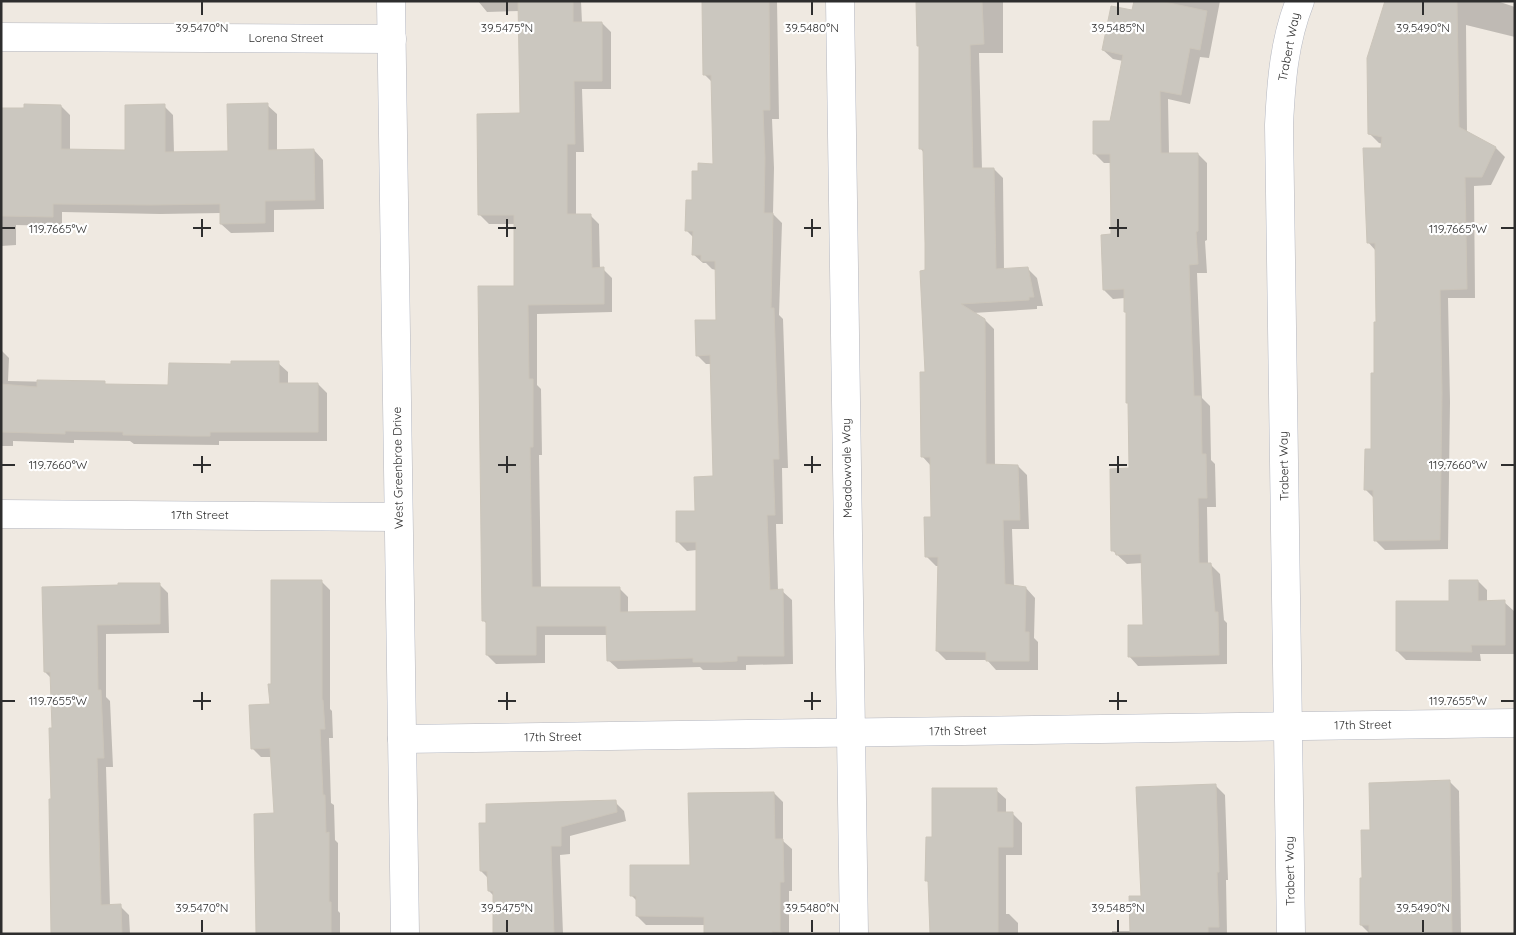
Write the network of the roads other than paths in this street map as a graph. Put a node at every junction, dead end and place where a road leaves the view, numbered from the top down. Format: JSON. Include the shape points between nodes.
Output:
{"nodes":[{"id":1,"x":391,"y":1,"type":"edge"},
{"id":2,"x":840,"y":1,"type":"edge"},
{"id":3,"x":1300,"y":1,"type":"edge"},
{"id":4,"x":1,"y":37,"type":"edge"},
{"id":5,"x":392,"y":39,"type":"junction"},
{"id":6,"x":1,"y":514,"type":"edge"},
{"id":7,"x":398,"y":516,"type":"junction"},
{"id":8,"x":1515,"y":723,"type":"edge"},
{"id":9,"x":1288,"y":726,"type":"junction"},
{"id":10,"x":851,"y":733,"type":"junction"},
{"id":11,"x":402,"y":739,"type":"junction"},
{"id":12,"x":405,"y":934,"type":"edge"},
{"id":13,"x":854,"y":934,"type":"edge"},
{"id":14,"x":1291,"y":934,"type":"edge"}],
"edges":[{"from":1,"to":5,"type":"street","name":"West Greenbrae Drive"},
{"from":2,"to":10,"type":"street","name":"Meadowvale Way"},
{"from":3,"to":9,"type":"street","name":"Trabert Way","via":[[1282,72],[1279,125]]},
{"from":4,"to":5,"type":"street","name":"Lorena Street"},
{"from":5,"to":7,"type":"street","name":"West Greenbrae Drive"},
{"from":6,"to":7,"type":"street","name":"17th Street"},
{"from":7,"to":11,"type":"street","name":"West Greenbrae Drive"},
{"from":8,"to":9,"type":"street","name":"17th Street"},
{"from":9,"to":10,"type":"street","name":"17th Street"},
{"from":9,"to":14,"type":"street","name":"Trabert Way"},
{"from":10,"to":11,"type":"street","name":"17th Street"},
{"from":10,"to":13,"type":"street","name":"Meadowvale Way"},
{"from":11,"to":12,"type":"street","name":"West Greenbrae Drive"}]}
